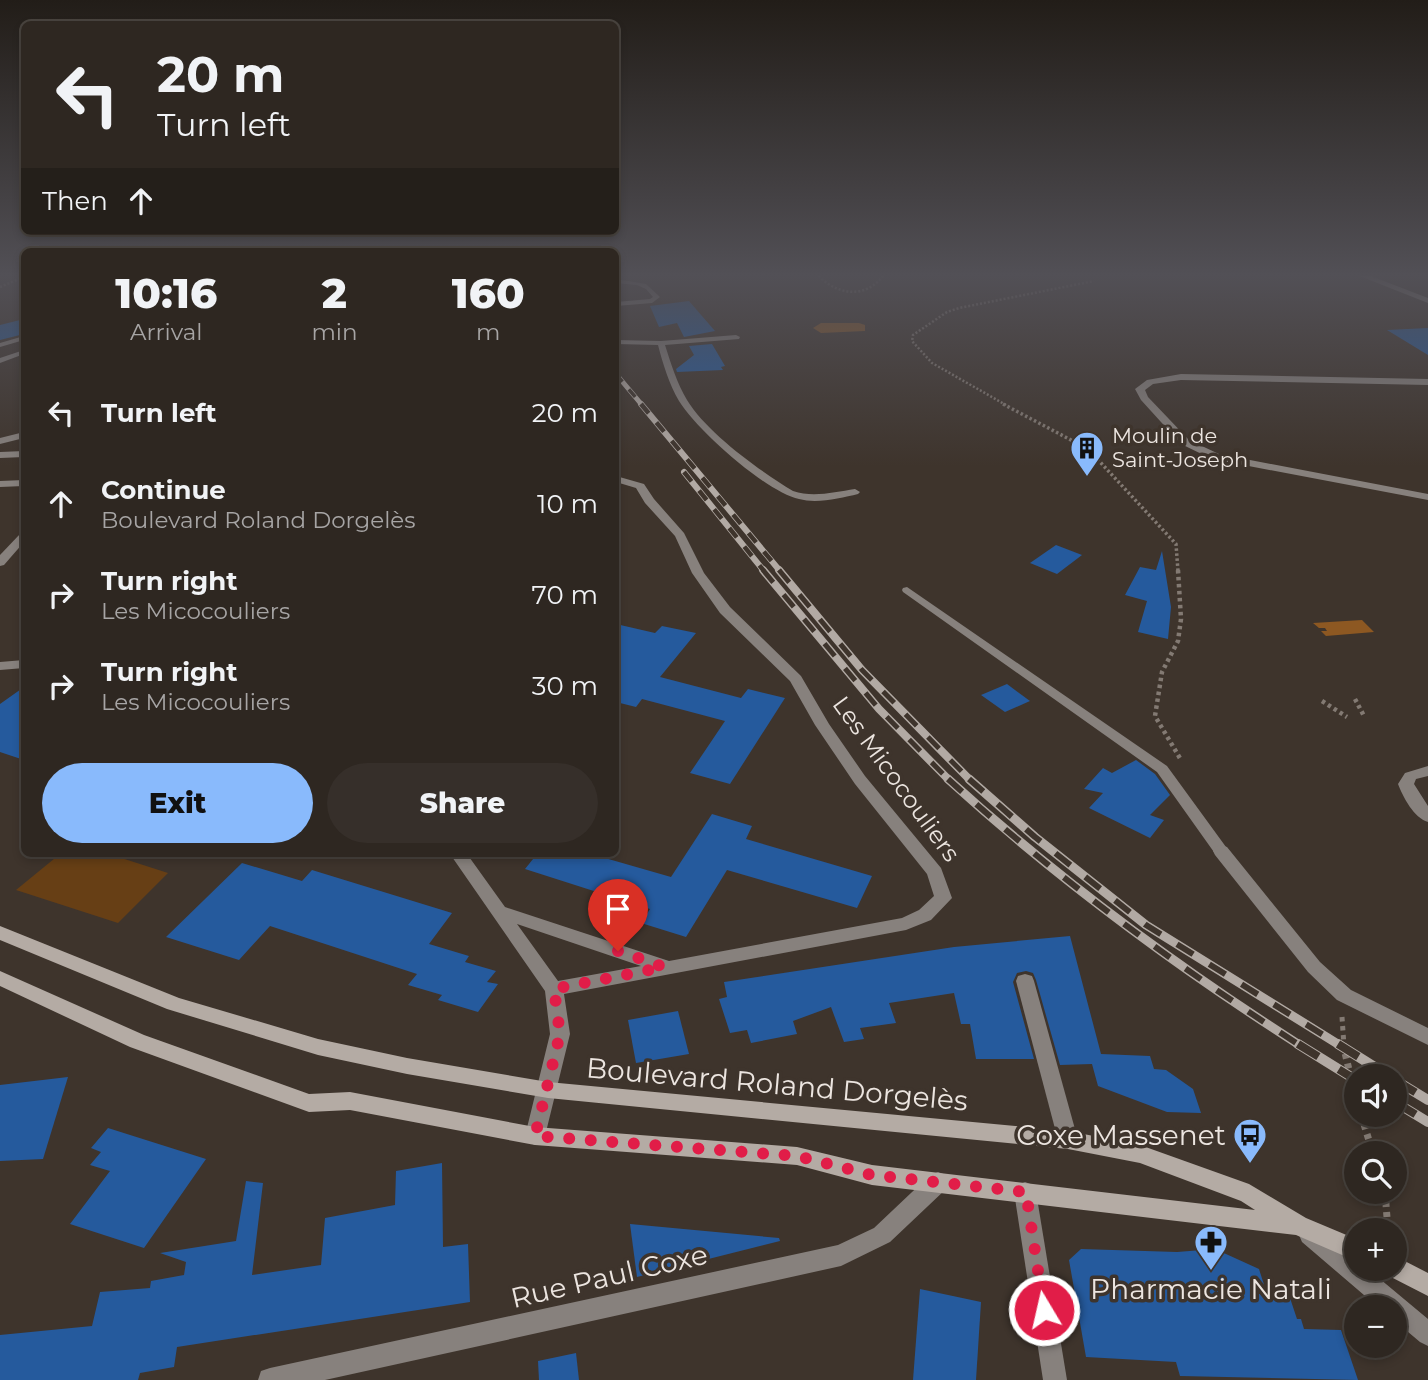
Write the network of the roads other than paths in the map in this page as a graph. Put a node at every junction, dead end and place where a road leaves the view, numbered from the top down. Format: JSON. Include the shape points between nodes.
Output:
{"nodes":[{"id":1,"x":731,"y":337,"type":"edge"},
{"id":2,"x":21,"y":339,"type":"edge"},
{"id":3,"x":619,"y":342,"type":"edge"},
{"id":4,"x":661,"y":343,"type":"junction"},
{"id":5,"x":0,"y":345,"type":"edge"},
{"id":6,"x":21,"y":353,"type":"edge"},
{"id":7,"x":2,"y":360,"type":"edge"},
{"id":8,"x":1428,"y":382,"type":"edge"},
{"id":9,"x":21,"y":436,"type":"edge"},
{"id":10,"x":0,"y":441,"type":"edge"},
{"id":11,"x":21,"y":454,"type":"edge"},
{"id":12,"x":0,"y":455,"type":"edge"},
{"id":13,"x":619,"y":480,"type":"edge"},
{"id":14,"x":21,"y":483,"type":"edge"},
{"id":15,"x":0,"y":484,"type":"edge"},
{"id":16,"x":855,"y":492,"type":"dead end"},
{"id":17,"x":1428,"y":496,"type":"edge"},
{"id":18,"x":21,"y":539,"type":"edge"},
{"id":19,"x":0,"y":562,"type":"edge"},
{"id":20,"x":907,"y":590,"type":"dead end"},
{"id":21,"x":21,"y":664,"type":"edge"},
{"id":22,"x":0,"y":666,"type":"edge"},
{"id":23,"x":1428,"y":771,"type":"edge"},
{"id":24,"x":1428,"y":817,"type":"edge"},
{"id":25,"x":1221,"y":851,"type":"joint"},
{"id":26,"x":460,"y":857,"type":"edge"},
{"id":27,"x":504,"y":914,"type":"junction"},
{"id":28,"x":0,"y":933,"type":"edge"},
{"id":29,"x":664,"y":967,"type":"junction"},
{"id":30,"x":0,"y":978,"type":"edge"},
{"id":31,"x":1025,"y":981,"type":"dead end"},
{"id":32,"x":554,"y":989,"type":"junction"},
{"id":33,"x":1428,"y":1037,"type":"edge"},
{"id":34,"x":548,"y":1090,"type":"junction"},
{"id":35,"x":535,"y":1136,"type":"junction"},
{"id":36,"x":1068,"y":1140,"type":"junction"},
{"id":37,"x":938,"y":1182,"type":"junction"},
{"id":38,"x":1026,"y":1192,"type":"junction"},
{"id":39,"x":1298,"y":1225,"type":"junction"},
{"id":40,"x":1344,"y":1245,"type":"edge"},
{"id":41,"x":1407,"y":1274,"type":"edge"},
{"id":42,"x":1428,"y":1285,"type":"edge"},
{"id":43,"x":1428,"y":1334,"type":"edge"},
{"id":44,"x":270,"y":1380,"type":"edge"},
{"id":45,"x":1055,"y":1380,"type":"edge"}],
"edges":[{"from":1,"to":4,"type":"lane"},
{"from":2,"to":5,"type":"lane"},
{"from":3,"to":4,"type":"lane"},
{"from":4,"to":16,"type":"lane","via":[[670,374],[689,409],[768,480],[802,497]]},
{"from":6,"to":7,"type":"lane"},
{"from":8,"to":17,"type":"street","via":[[1181,377],[1150,382],[1140,389],[1185,442],[1216,457]]},
{"from":9,"to":10,"type":"lane"},
{"from":11,"to":12,"type":"street"},
{"from":13,"to":29,"type":"street","name":"Les Micocouliers","via":[[640,486],[680,535],[698,573],[725,610],[796,679],[860,780],[935,872],[943,898],[925,915],[906,924]]},
{"from":14,"to":15,"type":"lane"},
{"from":18,"to":19,"type":"street"},
{"from":20,"to":25,"type":"lane","via":[[1162,769]]},
{"from":21,"to":22,"type":"street"},
{"from":23,"to":24,"type":"street","via":[[1410,776],[1406,784]]},
{"from":25,"to":33,"type":"street","via":[[1314,967],[1344,995]]},
{"from":26,"to":27,"type":"street"},
{"from":27,"to":29,"type":"street","name":"Les Micocouliers"},
{"from":27,"to":32,"type":"street"},
{"from":28,"to":34,"type":"main road","name":"Boulevard Roland Dorgelès","via":[[174,1004],[318,1047]]},
{"from":29,"to":32,"type":"street","name":"Les Micocouliers"},
{"from":30,"to":35,"type":"main road","via":[[137,1041],[309,1103],[350,1101]]},
{"from":31,"to":36,"type":"street"},
{"from":32,"to":34,"type":"street","via":[[560,1034]]},
{"from":34,"to":35,"type":"street"},
{"from":34,"to":36,"type":"main road","name":"Boulevard Roland Dorgelès"},
{"from":35,"to":37,"type":"main road","via":[[797,1156],[872,1175]]},
{"from":36,"to":39,"type":"main road","name":"Boulevard Roland Dorgelès","via":[[1140,1154],[1249,1194]]},
{"from":37,"to":38,"type":"main road"},
{"from":37,"to":44,"type":"street","name":"Rue Paul Coxe","via":[[882,1236],[841,1255]]},
{"from":38,"to":39,"type":"main road"},
{"from":38,"to":45,"type":"street"},
{"from":39,"to":40,"type":"main road"},
{"from":39,"to":43,"type":"street"},
{"from":41,"to":42,"type":"main road"}]}
